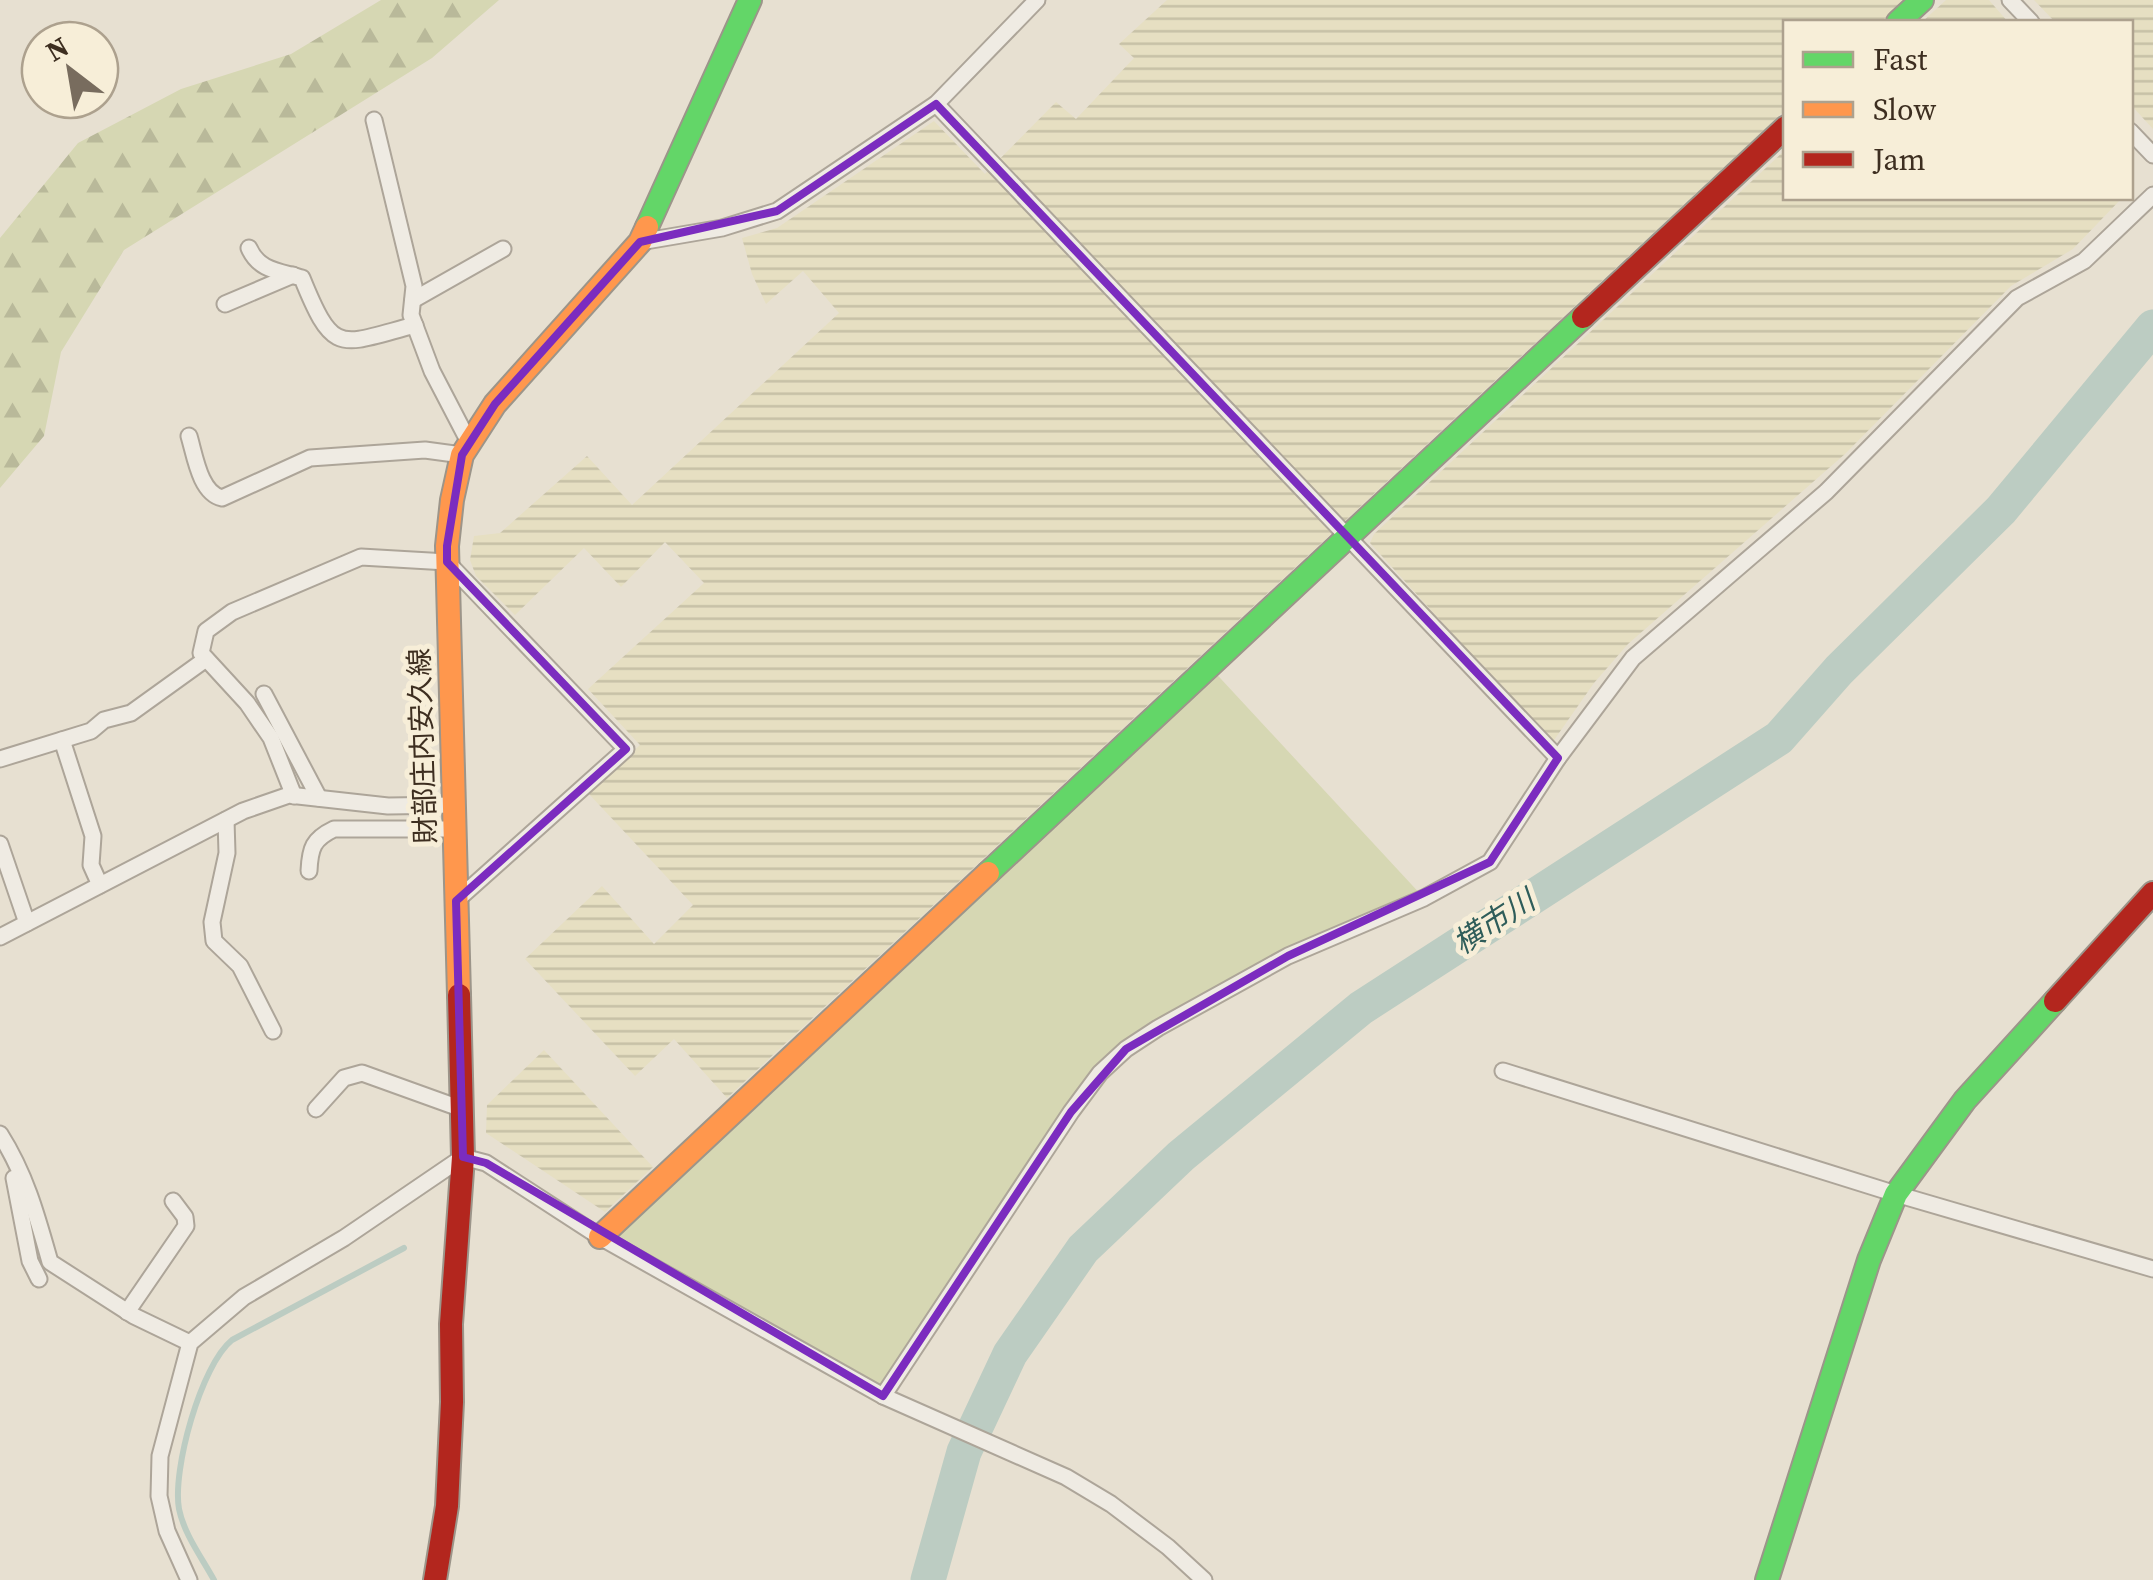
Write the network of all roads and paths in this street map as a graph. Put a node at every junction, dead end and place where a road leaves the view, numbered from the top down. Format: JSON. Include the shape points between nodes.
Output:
{"nodes":[{"id":1,"x":750,"y":0,"type":"edge"},
{"id":2,"x":1037,"y":0,"type":"edge"},
{"id":3,"x":1922,"y":0,"type":"edge"},
{"id":4,"x":2010,"y":0,"type":"edge"},
{"id":5,"x":1900,"y":20,"type":"edge"},
{"id":6,"x":2029,"y":20,"type":"edge"},
{"id":7,"x":936,"y":104,"type":"junction"},
{"id":8,"x":374,"y":120,"type":"dead end"},
{"id":9,"x":1783,"y":130,"type":"edge"},
{"id":10,"x":2133,"y":134,"type":"edge"},
{"id":11,"x":2153,"y":155,"type":"edge"},
{"id":12,"x":2153,"y":195,"type":"edge"},
{"id":13,"x":640,"y":242,"type":"junction"},
{"id":14,"x":248,"y":248,"type":"dead end"},
{"id":15,"x":503,"y":249,"type":"dead end"},
{"id":16,"x":293,"y":276,"type":"junction"},
{"id":17,"x":413,"y":300,"type":"junction"},
{"id":18,"x":225,"y":304,"type":"dead end"},
{"id":19,"x":415,"y":325,"type":"junction"},
{"id":20,"x":189,"y":436,"type":"dead end"},
{"id":21,"x":466,"y":449,"type":"junction"},
{"id":22,"x":1347,"y":538,"type":"junction"},
{"id":23,"x":447,"y":562,"type":"junction"},
{"id":24,"x":206,"y":659,"type":"junction"},
{"id":25,"x":264,"y":694,"type":"dead end"},
{"id":26,"x":62,"y":740,"type":"junction"},
{"id":27,"x":1558,"y":758,"type":"junction"},
{"id":28,"x":0,"y":759,"type":"edge"},
{"id":29,"x":294,"y":796,"type":"junction"},
{"id":30,"x":320,"y":798,"type":"junction"},
{"id":31,"x":454,"y":805,"type":"junction"},
{"id":32,"x":226,"y":820,"type":"junction"},
{"id":33,"x":455,"y":829,"type":"junction"},
{"id":34,"x":0,"y":844,"type":"edge"},
{"id":35,"x":309,"y":871,"type":"dead end"},
{"id":36,"x":100,"y":885,"type":"junction"},
{"id":37,"x":2153,"y":893,"type":"edge"},
{"id":38,"x":456,"y":901,"type":"junction"},
{"id":39,"x":27,"y":924,"type":"junction"},
{"id":40,"x":0,"y":938,"type":"edge"},
{"id":41,"x":273,"y":1031,"type":"dead end"},
{"id":42,"x":1503,"y":1071,"type":"dead end"},
{"id":43,"x":316,"y":1109,"type":"dead end"},
{"id":44,"x":462,"y":1109,"type":"junction"},
{"id":45,"x":0,"y":1134,"type":"edge"},
{"id":46,"x":463,"y":1157,"type":"junction"},
{"id":47,"x":12,"y":1178,"type":"edge"},
{"id":48,"x":1896,"y":1194,"type":"junction"},
{"id":49,"x":173,"y":1201,"type":"dead end"},
{"id":50,"x":600,"y":1237,"type":"junction"},
{"id":51,"x":2153,"y":1268,"type":"edge"},
{"id":52,"x":39,"y":1279,"type":"dead end"},
{"id":53,"x":128,"y":1312,"type":"junction"},
{"id":54,"x":190,"y":1343,"type":"junction"},
{"id":55,"x":883,"y":1396,"type":"junction"},
{"id":56,"x":189,"y":1580,"type":"edge"},
{"id":57,"x":436,"y":1580,"type":"edge"},
{"id":58,"x":1204,"y":1580,"type":"edge"},
{"id":59,"x":1766,"y":1580,"type":"edge"}],
"edges":[{"from":1,"to":13,"type":"street","name":"財部庄内安久線"},
{"from":2,"to":7,"type":"street"},
{"from":3,"to":5,"type":"street"},
{"from":4,"to":6,"type":"street"},
{"from":7,"to":13,"type":"street","via":[[777,211]]},
{"from":7,"to":22,"type":"street"},
{"from":8,"to":17,"type":"street"},
{"from":9,"to":22,"type":"street"},
{"from":10,"to":11,"type":"street"},
{"from":12,"to":27,"type":"street","via":[[2084,261],[2017,298],[1826,492],[1634,658]]},
{"from":13,"to":21,"type":"street","name":"財部庄内安久線","via":[[495,404]]},
{"from":14,"to":16,"type":"street","via":[[255,262]]},
{"from":15,"to":17,"type":"street"},
{"from":16,"to":18,"type":"street"},
{"from":16,"to":19,"type":"street","via":[[302,278],[319,321],[333,336],[352,342]]},
{"from":17,"to":19,"type":"street"},
{"from":19,"to":21,"type":"street"},
{"from":20,"to":21,"type":"street","via":[[206,487],[222,498],[310,458]]},
{"from":21,"to":23,"type":"street","name":"財部庄内安久線","via":[[452,500]]},
{"from":22,"to":27,"type":"street"},
{"from":22,"to":50,"type":"street"},
{"from":23,"to":24,"type":"street","via":[[361,556],[232,612],[206,631],[200,653]]},
{"from":23,"to":31,"type":"street","name":"財部庄内安久線"},
{"from":23,"to":38,"type":"street","via":[[626,749]]},
{"from":24,"to":26,"type":"street","via":[[131,713]]},
{"from":24,"to":29,"type":"street","via":[[271,738]]},
{"from":25,"to":30,"type":"street"},
{"from":26,"to":28,"type":"street"},
{"from":26,"to":36,"type":"street","via":[[93,836],[91,866]]},
{"from":27,"to":55,"type":"street","via":[[1490,862],[1288,956],[1158,1028],[1113,1061],[1071,1112]]},
{"from":29,"to":30,"type":"street"},
{"from":29,"to":32,"type":"street"},
{"from":30,"to":31,"type":"street"},
{"from":31,"to":33,"type":"street","name":"財部庄内安久線"},
{"from":32,"to":36,"type":"street"},
{"from":32,"to":41,"type":"street","via":[[214,941],[240,966]]},
{"from":33,"to":35,"type":"street","via":[[334,829],[317,837]]},
{"from":33,"to":38,"type":"street","name":"財部庄内安久線"},
{"from":34,"to":39,"type":"street"},
{"from":36,"to":39,"type":"street"},
{"from":37,"to":48,"type":"street","via":[[1965,1100]]},
{"from":38,"to":44,"type":"street","name":"財部庄内安久線"},
{"from":39,"to":40,"type":"street"},
{"from":42,"to":48,"type":"street"},
{"from":43,"to":44,"type":"street","via":[[344,1078],[362,1073]]},
{"from":44,"to":46,"type":"street","name":"財部庄内安久線"},
{"from":45,"to":47,"type":"street"},
{"from":46,"to":50,"type":"street","via":[[486,1163]]},
{"from":46,"to":54,"type":"street","via":[[244,1297]]},
{"from":46,"to":57,"type":"street","name":"財部庄内安久線","via":[[447,1506]]},
{"from":47,"to":52,"type":"street"},
{"from":47,"to":53,"type":"street","via":[[50,1262]]},
{"from":48,"to":51,"type":"street"},
{"from":48,"to":59,"type":"street","via":[[1868,1260]]},
{"from":49,"to":53,"type":"street","via":[[186,1226]]},
{"from":50,"to":55,"type":"street"},
{"from":53,"to":54,"type":"street"},
{"from":54,"to":56,"type":"street","via":[[160,1456],[159,1496]]},
{"from":55,"to":58,"type":"street","via":[[1047,1468],[1111,1504]]}]}
